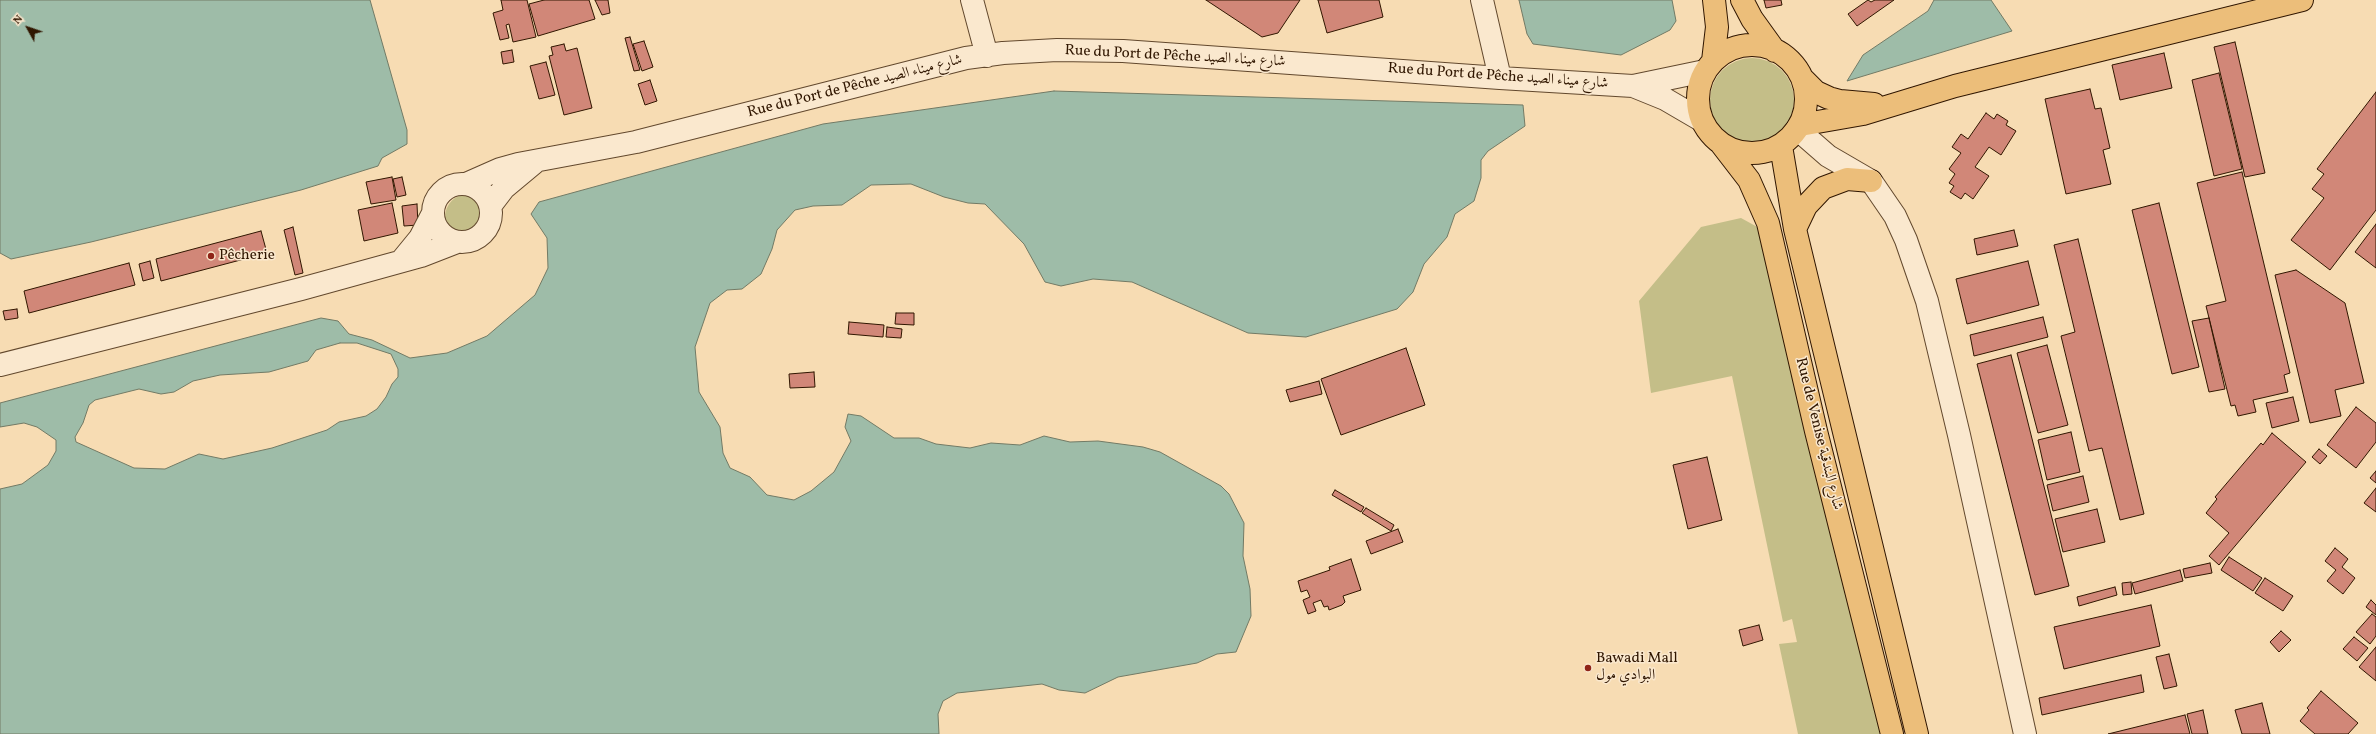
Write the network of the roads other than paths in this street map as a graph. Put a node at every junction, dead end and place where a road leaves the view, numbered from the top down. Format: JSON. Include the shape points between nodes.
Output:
{"nodes":[{"id":1,"x":972,"y":0,"type":"edge"},
{"id":2,"x":1482,"y":0,"type":"edge"},
{"id":3,"x":1714,"y":0,"type":"edge"},
{"id":4,"x":1742,"y":0,"type":"edge"},
{"id":5,"x":2302,"y":0,"type":"edge"},
{"id":6,"x":1775,"y":51,"type":"junction"},
{"id":7,"x":987,"y":56,"type":"junction"},
{"id":8,"x":1709,"y":66,"type":"junction"},
{"id":9,"x":1500,"y":78,"type":"junction"},
{"id":10,"x":1804,"y":80,"type":"junction"},
{"id":11,"x":1633,"y":86,"type":"junction"},
{"id":12,"x":1892,"y":106,"type":"junction"},
{"id":13,"x":1701,"y":120,"type":"junction"},
{"id":14,"x":1791,"y":135,"type":"junction"},
{"id":15,"x":1722,"y":145,"type":"junction"},
{"id":16,"x":536,"y":161,"type":"junction"},
{"id":17,"x":1871,"y":182,"type":"junction"},
{"id":18,"x":466,"y":184,"type":"junction"},
{"id":19,"x":491,"y":205,"type":"junction"},
{"id":20,"x":433,"y":213,"type":"junction"},
{"id":21,"x":1795,"y":229,"type":"junction"},
{"id":22,"x":456,"y":242,"type":"junction"},
{"id":23,"x":402,"y":260,"type":"junction"},
{"id":24,"x":0,"y":365,"type":"edge"},
{"id":25,"x":1892,"y":734,"type":"edge"},
{"id":26,"x":1917,"y":734,"type":"edge"},
{"id":27,"x":2025,"y":734,"type":"edge"}],
"edges":[{"from":1,"to":7,"type":"street"},
{"from":2,"to":9,"type":"street"},
{"from":3,"to":8,"type":"main road","via":[[1717,27]]},
{"from":4,"to":6,"type":"main road"},
{"from":5,"to":12,"type":"main road","via":[[2039,65]]},
{"from":6,"to":8,"type":"main road","via":[[1753,45],[1740,46],[1728,51]]},
{"from":6,"to":10,"type":"main road","via":[[1791,62]]},
{"from":7,"to":9,"type":"street","name":"Rue du Port de Pêche شارع ميناء الصيد","via":[[1057,50],[1123,51]]},
{"from":7,"to":16,"type":"street","name":"Rue du Port de Pêche شارع ميناء الصيد","via":[[966,58],[636,142]]},
{"from":8,"to":11,"type":"street","name":"Rue du Port de Pêche شارع ميناء الصيد"},
{"from":8,"to":13,"type":"main road","via":[[1699,87]]},
{"from":9,"to":11,"type":"street","name":"Rue du Port de Pêche شارع ميناء الصيد"},
{"from":10,"to":12,"type":"main road","via":[[1816,92],[1840,101]]},
{"from":10,"to":14,"type":"main road","via":[[1806,102]]},
{"from":11,"to":13,"type":"street","name":"Rue du Port de Pêche شارع ميناء الصيد","via":[[1665,99]]},
{"from":12,"to":14,"type":"main road","via":[[1833,120]]},
{"from":13,"to":15,"type":"main road","via":[[1710,134]]},
{"from":14,"to":15,"type":"main road","via":[[1755,153],[1738,152]]},
{"from":14,"to":17,"type":"street"},
{"from":14,"to":21,"type":"main road","name":"Rue de Venise شارع البندقية"},
{"from":15,"to":25,"type":"main road","name":"Rue de Venise شارع البندقية","via":[[1749,180],[1768,223],[1814,424]]},
{"from":16,"to":18,"type":"street","name":"Rue du Port de Pêche شارع ميناء الصيد","via":[[500,169]]},
{"from":16,"to":19,"type":"street","name":"Rue du Port de Pêche شارع ميناء الصيد","via":[[504,188]]},
{"from":17,"to":21,"type":"main road","via":[[1846,179],[1823,188],[1806,206]]},
{"from":17,"to":27,"type":"street","via":[[1898,222],[1927,301]]},
{"from":18,"to":19,"type":"street","via":[[482,190]]},
{"from":18,"to":20,"type":"street","via":[[446,189],[439,196]]},
{"from":19,"to":22,"type":"street","via":[[492,217],[488,228],[479,237],[468,242]]},
{"from":20,"to":22,"type":"street","via":[[438,229]]},
{"from":20,"to":23,"type":"street","via":[[420,238]]},
{"from":21,"to":26,"type":"main road","name":"Rue de Venise شارع البندقية"},
{"from":22,"to":23,"type":"street","via":[[427,254]]},
{"from":23,"to":24,"type":"street","via":[[301,289]]}]}
